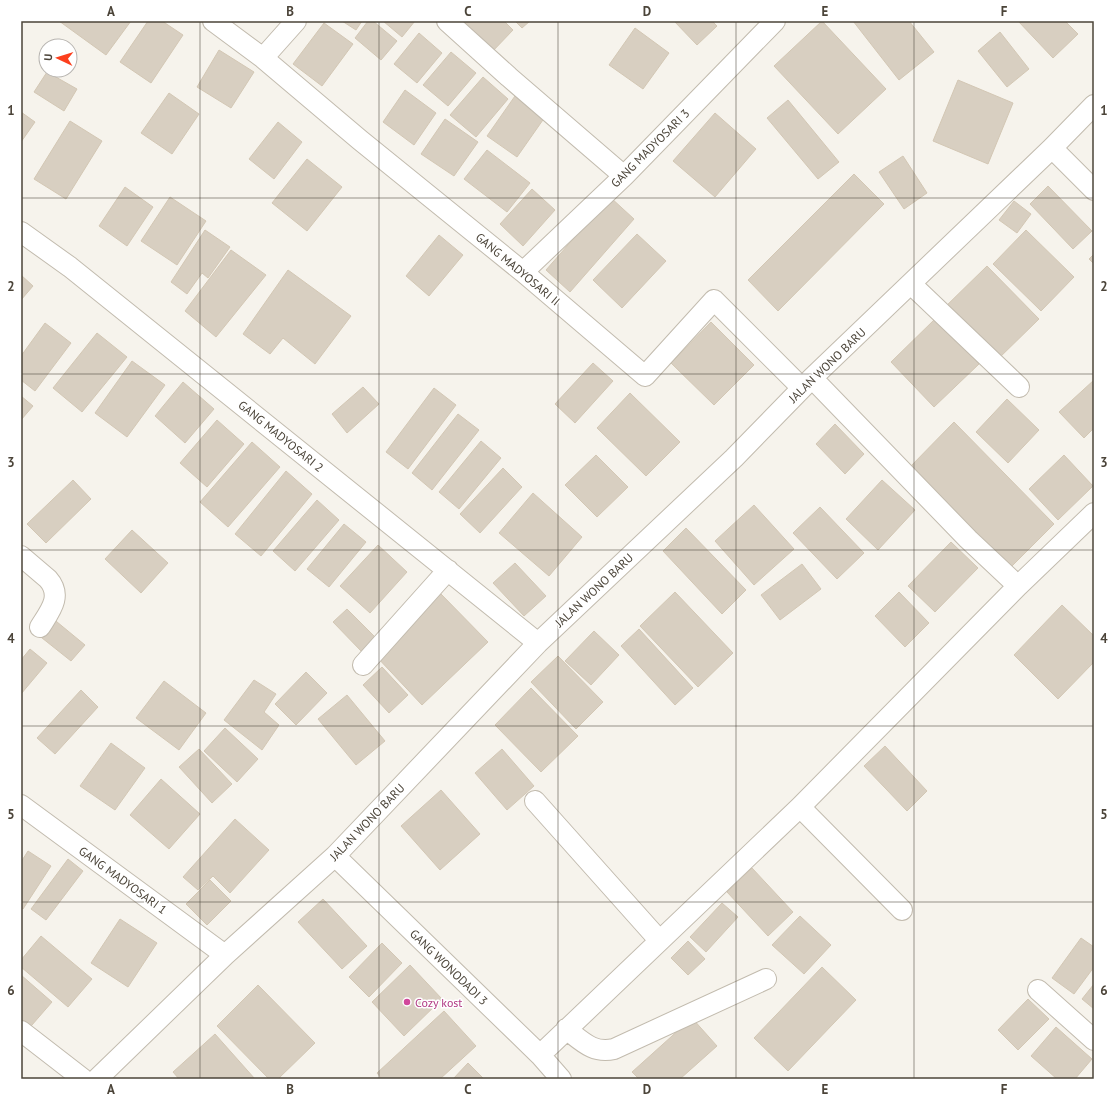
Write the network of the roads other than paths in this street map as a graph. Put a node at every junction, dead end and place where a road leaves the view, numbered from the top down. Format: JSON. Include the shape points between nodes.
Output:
{"nodes":[{"id":1,"x":213,"y":21,"type":"edge"},
{"id":2,"x":296,"y":21,"type":"edge"},
{"id":3,"x":447,"y":21,"type":"edge"},
{"id":4,"x":775,"y":21,"type":"edge"},
{"id":5,"x":263,"y":58,"type":"junction"},
{"id":6,"x":1094,"y":105,"type":"edge"},
{"id":7,"x":1052,"y":148,"type":"junction"},
{"id":8,"x":624,"y":176,"type":"junction"},
{"id":9,"x":1094,"y":190,"type":"edge"},
{"id":10,"x":21,"y":232,"type":"edge"},
{"id":11,"x":523,"y":272,"type":"junction"},
{"id":12,"x":910,"y":284,"type":"junction"},
{"id":13,"x":807,"y":383,"type":"junction"},
{"id":14,"x":1019,"y":387,"type":"dead end"},
{"id":15,"x":1094,"y":513,"type":"edge"},
{"id":16,"x":21,"y":556,"type":"edge"},
{"id":17,"x":448,"y":570,"type":"junction"},
{"id":18,"x":1018,"y":586,"type":"junction"},
{"id":19,"x":40,"y":627,"type":"dead end"},
{"id":20,"x":538,"y":643,"type":"junction"},
{"id":21,"x":363,"y":665,"type":"dead end"},
{"id":22,"x":535,"y":801,"type":"dead end"},
{"id":23,"x":21,"y":805,"type":"edge"},
{"id":24,"x":800,"y":807,"type":"junction"},
{"id":25,"x":335,"y":856,"type":"junction"},
{"id":26,"x":902,"y":910,"type":"dead end"},
{"id":27,"x":659,"y":940,"type":"junction"},
{"id":28,"x":225,"y":955,"type":"junction"},
{"id":29,"x":766,"y":979,"type":"dead end"},
{"id":30,"x":1038,"y":990,"type":"dead end"},
{"id":31,"x":566,"y":1029,"type":"junction"},
{"id":32,"x":21,"y":1031,"type":"edge"},
{"id":33,"x":1094,"y":1040,"type":"edge"},
{"id":34,"x":540,"y":1055,"type":"junction"},
{"id":35,"x":83,"y":1079,"type":"edge"},
{"id":36,"x":98,"y":1079,"type":"edge"},
{"id":37,"x":561,"y":1079,"type":"edge"}],
"edges":[{"from":1,"to":5,"type":"street","name":"GANG MADYOSARI II"},
{"from":2,"to":5,"type":"street"},
{"from":3,"to":8,"type":"street"},
{"from":4,"to":8,"type":"street","name":"GANG MADYOSARI 3"},
{"from":5,"to":11,"type":"street","name":"GANG MADYOSARI II"},
{"from":6,"to":7,"type":"street","name":"JALAN WONO BARU"},
{"from":7,"to":9,"type":"street"},
{"from":7,"to":12,"type":"street","name":"JALAN WONO BARU"},
{"from":8,"to":11,"type":"street","name":"GANG MADYOSARI 3"},
{"from":10,"to":17,"type":"street","name":"GANG MADYOSARI 2","via":[[76,272]]},
{"from":11,"to":13,"type":"street","name":"GANG MADYOSARI II","via":[[645,376],[714,300]]},
{"from":12,"to":13,"type":"street","name":"JALAN WONO BARU"},
{"from":12,"to":14,"type":"street"},
{"from":13,"to":18,"type":"street"},
{"from":13,"to":20,"type":"street","name":"JALAN WONO BARU","via":[[734,458]]},
{"from":15,"to":18,"type":"street"},
{"from":16,"to":19,"type":"street","via":[[52,583],[56,592],[52,607]]},
{"from":17,"to":20,"type":"street","name":"GANG MADYOSARI 2"},
{"from":17,"to":21,"type":"street"},
{"from":18,"to":24,"type":"street"},
{"from":20,"to":25,"type":"street","name":"JALAN WONO BARU"},
{"from":22,"to":27,"type":"street"},
{"from":23,"to":28,"type":"street","name":"GANG MADYOSARI 1"},
{"from":24,"to":26,"type":"street"},
{"from":24,"to":27,"type":"street"},
{"from":25,"to":28,"type":"street","name":"JALAN WONO BARU"},
{"from":25,"to":34,"type":"street","name":"GANG WONODADI 3"},
{"from":27,"to":31,"type":"street"},
{"from":28,"to":36,"type":"street","name":"JALAN WONO BARU"},
{"from":29,"to":31,"type":"street","via":[[607,1050],[590,1046]]},
{"from":30,"to":33,"type":"street"},
{"from":31,"to":34,"type":"street"},
{"from":32,"to":35,"type":"street"},
{"from":34,"to":37,"type":"street","name":"GANG WONODADI 3"}]}
